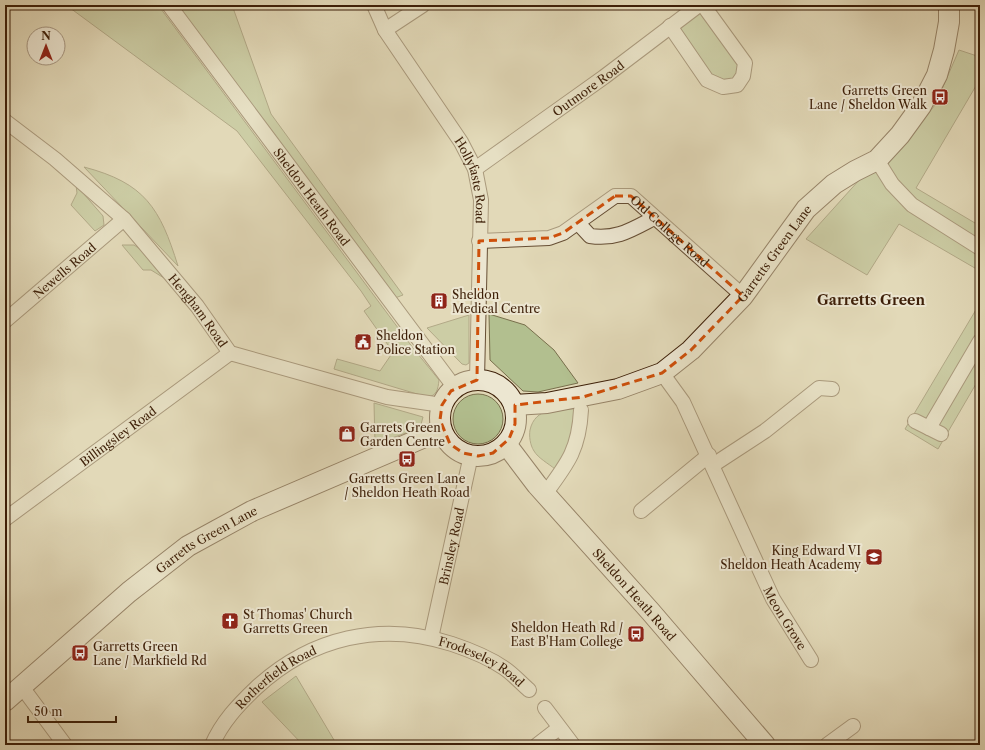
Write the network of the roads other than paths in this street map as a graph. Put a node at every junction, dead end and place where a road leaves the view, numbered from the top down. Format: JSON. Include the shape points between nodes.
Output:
{"nodes":[{"id":1,"x":169,"y":5,"type":"edge"},
{"id":2,"x":374,"y":5,"type":"edge"},
{"id":3,"x":423,"y":5,"type":"edge"},
{"id":4,"x":699,"y":5,"type":"edge"},
{"id":5,"x":703,"y":5,"type":"edge"},
{"id":6,"x":949,"y":5,"type":"edge"},
{"id":7,"x":670,"y":26,"type":"junction"},
{"id":8,"x":385,"y":30,"type":"junction"},
{"id":9,"x":5,"y":121,"type":"edge"},
{"id":10,"x":877,"y":160,"type":"junction"},
{"id":11,"x":475,"y":169,"type":"junction"},
{"id":12,"x":654,"y":218,"type":"junction"},
{"id":13,"x":124,"y":219,"type":"junction"},
{"id":14,"x":578,"y":223,"type":"junction"},
{"id":15,"x":479,"y":241,"type":"junction"},
{"id":16,"x":980,"y":248,"type":"edge"},
{"id":17,"x":743,"y":296,"type":"junction"},
{"id":18,"x":5,"y":321,"type":"edge"},
{"id":19,"x":980,"y":341,"type":"edge"},
{"id":20,"x":230,"y":353,"type":"junction"},
{"id":21,"x":662,"y":373,"type":"junction"},
{"id":22,"x":477,"y":380,"type":"junction"},
{"id":23,"x":823,"y":384,"type":"dead end"},
{"id":24,"x":455,"y":388,"type":"junction"},
{"id":25,"x":442,"y":405,"type":"junction"},
{"id":26,"x":514,"y":405,"type":"junction"},
{"id":27,"x":581,"y":410,"type":"dead end"},
{"id":28,"x":915,"y":420,"type":"dead end"},
{"id":29,"x":441,"y":430,"type":"junction"},
{"id":30,"x":506,"y":444,"type":"junction"},
{"id":31,"x":471,"y":455,"type":"junction"},
{"id":32,"x":711,"y":460,"type":"junction"},
{"id":33,"x":545,"y":494,"type":"junction"},
{"id":34,"x":641,"y":511,"type":"dead end"},
{"id":35,"x":5,"y":519,"type":"edge"},
{"id":36,"x":431,"y":638,"type":"junction"},
{"id":37,"x":811,"y":660,"type":"dead end"},
{"id":38,"x":22,"y":687,"type":"junction"},
{"id":39,"x":529,"y":690,"type":"dead end"},
{"id":40,"x":5,"y":701,"type":"edge"},
{"id":41,"x":545,"y":708,"type":"dead end"},
{"id":42,"x":853,"y":726,"type":"dead end"},
{"id":43,"x":559,"y":728,"type":"junction"},
{"id":44,"x":65,"y":745,"type":"edge"},
{"id":45,"x":212,"y":745,"type":"edge"},
{"id":46,"x":537,"y":745,"type":"edge"},
{"id":47,"x":573,"y":745,"type":"edge"},
{"id":48,"x":765,"y":745,"type":"edge"},
{"id":49,"x":827,"y":745,"type":"edge"}],
"edges":[{"from":1,"to":24,"type":"street","name":"Sheldon Heath Road"},
{"from":2,"to":8,"type":"street","name":"Hollyfaste Road"},
{"from":3,"to":8,"type":"street"},
{"from":4,"to":7,"type":"street","name":"Outmore Road"},
{"from":5,"to":7,"type":"street","via":[[745,63],[743,76],[737,85],[723,87],[707,80]]},
{"from":6,"to":10,"type":"street","name":"Garretts Green Lane","via":[[944,50],[936,75],[921,106],[900,135]]},
{"from":7,"to":11,"type":"street","name":"Outmore Road","via":[[604,77]]},
{"from":8,"to":11,"type":"street","name":"Hollyfaste Road","via":[[461,142]]},
{"from":9,"to":13,"type":"street","name":"Hengham Road","via":[[55,159]]},
{"from":10,"to":16,"type":"street","via":[[892,184],[912,205]]},
{"from":10,"to":17,"type":"street","name":"Garretts Green Lane","via":[[834,184],[806,209]]},
{"from":11,"to":15,"type":"street","name":"Hollyfaste Road","via":[[481,200]]},
{"from":12,"to":14,"type":"street","via":[[624,234],[605,239],[590,236]]},
{"from":12,"to":14,"type":"street","name":"Old College Road","via":[[631,196],[615,196]]},
{"from":12,"to":17,"type":"street","name":"Old College Road"},
{"from":13,"to":18,"type":"street","name":"Newells Road"},
{"from":13,"to":20,"type":"street","name":"Hengham Road","via":[[197,306]]},
{"from":14,"to":15,"type":"street","name":"Old College Road","via":[[550,238]]},
{"from":15,"to":22,"type":"street","name":"Hollyfaste Road"},
{"from":17,"to":21,"type":"street","name":"Garretts Green Lane","via":[[690,350]]},
{"from":19,"to":28,"type":"street","via":[[935,431]]},
{"from":20,"to":25,"type":"street","name":"Hengham Road","via":[[388,397]]},
{"from":20,"to":35,"type":"street","name":"Billingsley Road"},
{"from":21,"to":26,"type":"street","name":"Garretts Green Lane","via":[[583,397]]},
{"from":21,"to":32,"type":"street","name":"Meon Grove","via":[[683,402]]},
{"from":22,"to":24,"type":"street"},
{"from":22,"to":26,"type":"street","via":[[490,382],[501,388]]},
{"from":23,"to":32,"type":"street","via":[[765,432]]},
{"from":24,"to":25,"type":"street"},
{"from":25,"to":29,"type":"street"},
{"from":26,"to":30,"type":"street","via":[[515,424]]},
{"from":27,"to":33,"type":"street","via":[[576,444]]},
{"from":29,"to":31,"type":"street","via":[[456,449]]},
{"from":29,"to":38,"type":"street","name":"Garretts Green Lane","via":[[252,511],[188,546],[128,592]]},
{"from":30,"to":31,"type":"street","via":[[486,455]]},
{"from":30,"to":33,"type":"street","name":"Sheldon Heath Road"},
{"from":31,"to":36,"type":"street","name":"Brinsley Road"},
{"from":32,"to":34,"type":"street"},
{"from":32,"to":37,"type":"street","name":"Meon Grove","via":[[773,599]]},
{"from":33,"to":48,"type":"street","name":"Sheldon Heath Road"},
{"from":36,"to":39,"type":"street","name":"Frodeseley Road","via":[[475,652],[505,668]]},
{"from":36,"to":45,"type":"street","name":"Rotherfield Road","via":[[399,633],[366,634],[310,650],[285,664],[241,702],[228,717]]},
{"from":38,"to":40,"type":"street","name":"Garretts Green Lane"},
{"from":38,"to":44,"type":"street"},
{"from":41,"to":43,"type":"street"},
{"from":42,"to":49,"type":"street"},
{"from":43,"to":46,"type":"street"},
{"from":43,"to":47,"type":"street"}]}
